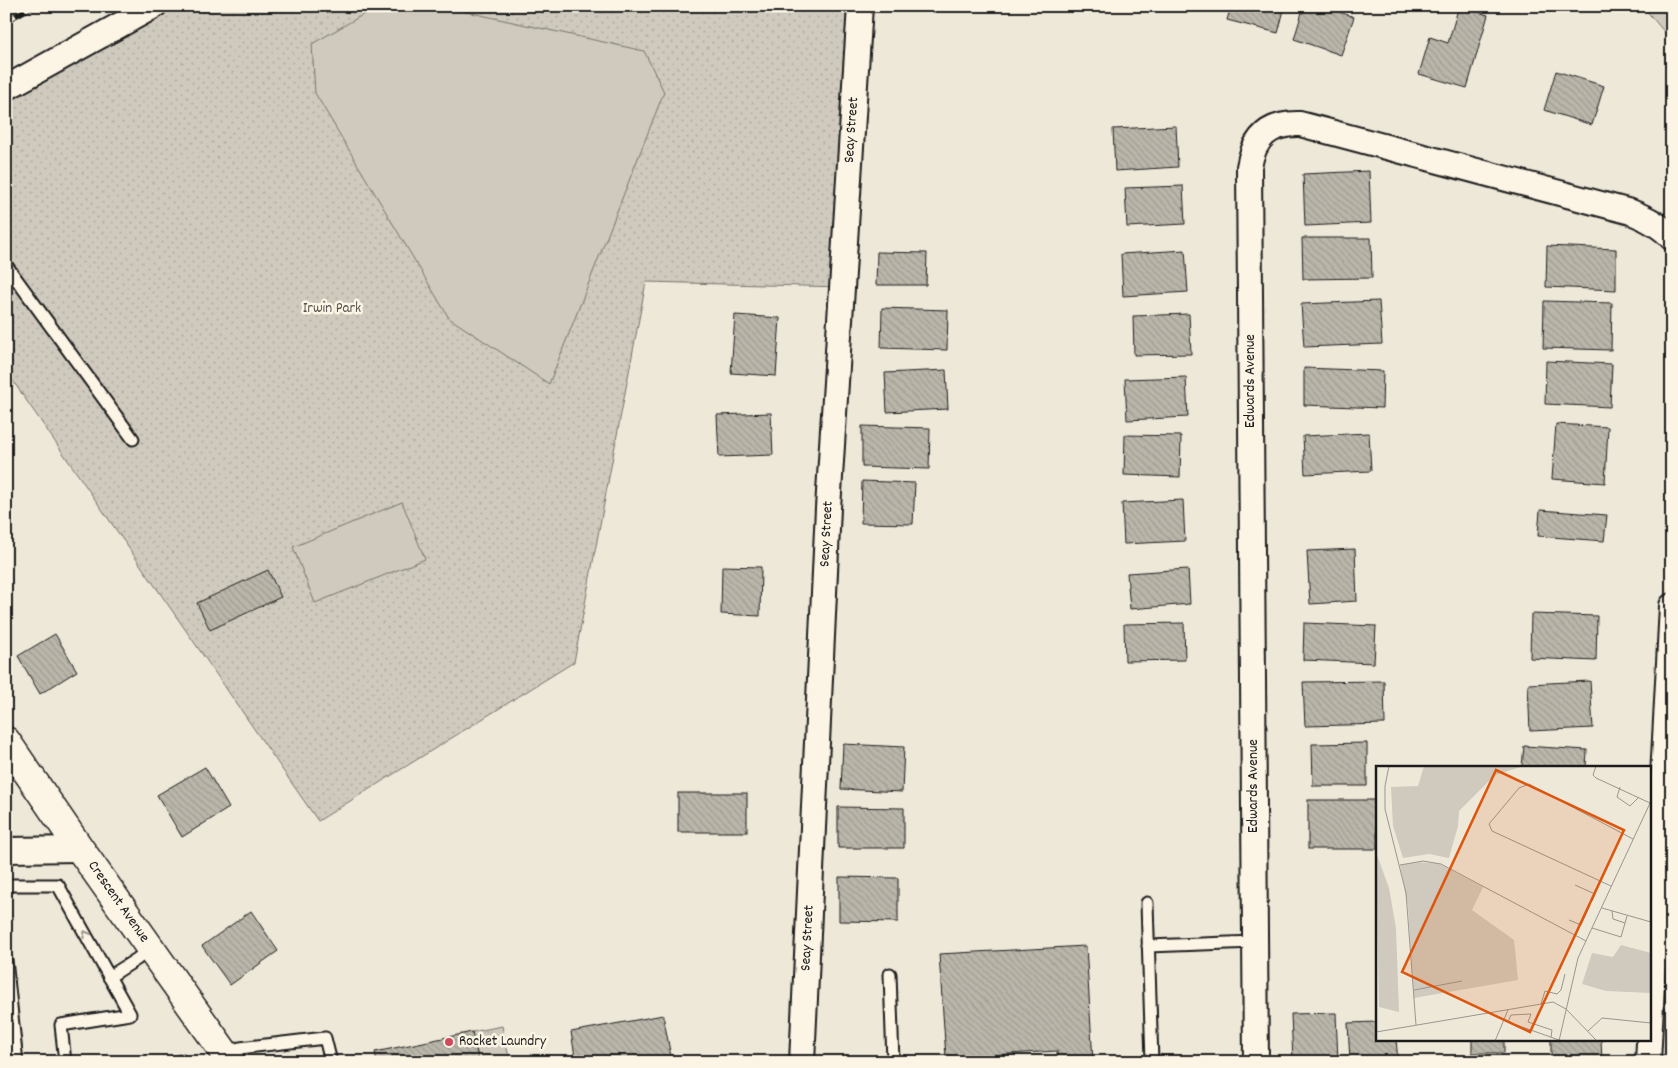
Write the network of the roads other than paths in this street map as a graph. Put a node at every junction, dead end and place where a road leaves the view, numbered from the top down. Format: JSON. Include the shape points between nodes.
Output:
{"nodes":[{"id":1,"x":154,"y":6,"type":"edge"},
{"id":2,"x":860,"y":6,"type":"edge"},
{"id":3,"x":6,"y":88,"type":"edge"},
{"id":4,"x":1672,"y":238,"type":"edge"},
{"id":5,"x":6,"y":265,"type":"edge"},
{"id":6,"x":133,"y":439,"type":"dead end"},
{"id":7,"x":1672,"y":606,"type":"edge"},
{"id":8,"x":6,"y":740,"type":"edge"},
{"id":9,"x":80,"y":849,"type":"junction"},
{"id":10,"x":6,"y":850,"type":"edge"},
{"id":11,"x":6,"y":885,"type":"edge"},
{"id":12,"x":1147,"y":903,"type":"dead end"},
{"id":13,"x":1255,"y":942,"type":"junction"},
{"id":14,"x":1148,"y":946,"type":"junction"},
{"id":15,"x":150,"y":948,"type":"junction"},
{"id":16,"x":6,"y":960,"type":"edge"},
{"id":17,"x":890,"y":974,"type":"dead end"},
{"id":18,"x":109,"y":977,"type":"junction"},
{"id":19,"x":1650,"y":1024,"type":"edge"},
{"id":20,"x":1649,"y":1040,"type":"edge"},
{"id":21,"x":228,"y":1058,"type":"edge"},
{"id":22,"x":17,"y":1062,"type":"edge"},
{"id":23,"x":65,"y":1062,"type":"edge"},
{"id":24,"x":331,"y":1062,"type":"edge"},
{"id":25,"x":802,"y":1062,"type":"edge"},
{"id":26,"x":893,"y":1062,"type":"edge"},
{"id":27,"x":1152,"y":1062,"type":"edge"},
{"id":28,"x":1256,"y":1062,"type":"edge"},
{"id":29,"x":1648,"y":1062,"type":"edge"}],
"edges":[{"from":1,"to":3,"type":"street"},
{"from":2,"to":25,"type":"street","name":"Seay Street","via":[[828,508]]},
{"from":4,"to":13,"type":"street","name":"Edwards Avenue","via":[[1645,217],[1631,212],[1300,124],[1275,127],[1257,143],[1251,154],[1250,167]]},
{"from":5,"to":6,"type":"lane"},
{"from":7,"to":19,"type":"street"},
{"from":8,"to":9,"type":"street","name":"Crescent Avenue"},
{"from":9,"to":10,"type":"street"},
{"from":9,"to":15,"type":"street","name":"Crescent Avenue"},
{"from":18,"to":11,"type":"lane","one_way":true,"via":[[58,885]]},
{"from":12,"to":14,"type":"lane"},
{"from":13,"to":14,"type":"lane"},
{"from":13,"to":28,"type":"street","name":"Edwards Avenue"},
{"from":14,"to":27,"type":"lane"},
{"from":15,"to":18,"type":"lane"},
{"from":15,"to":21,"type":"street","name":"Crescent Avenue"},
{"from":16,"to":22,"type":"lane"},
{"from":17,"to":26,"type":"lane"},
{"from":18,"to":23,"type":"lane","via":[[130,1014],[61,1025]]},
{"from":20,"to":29,"type":"street"},
{"from":21,"to":24,"type":"lane","via":[[240,1048],[325,1038]]}]}
